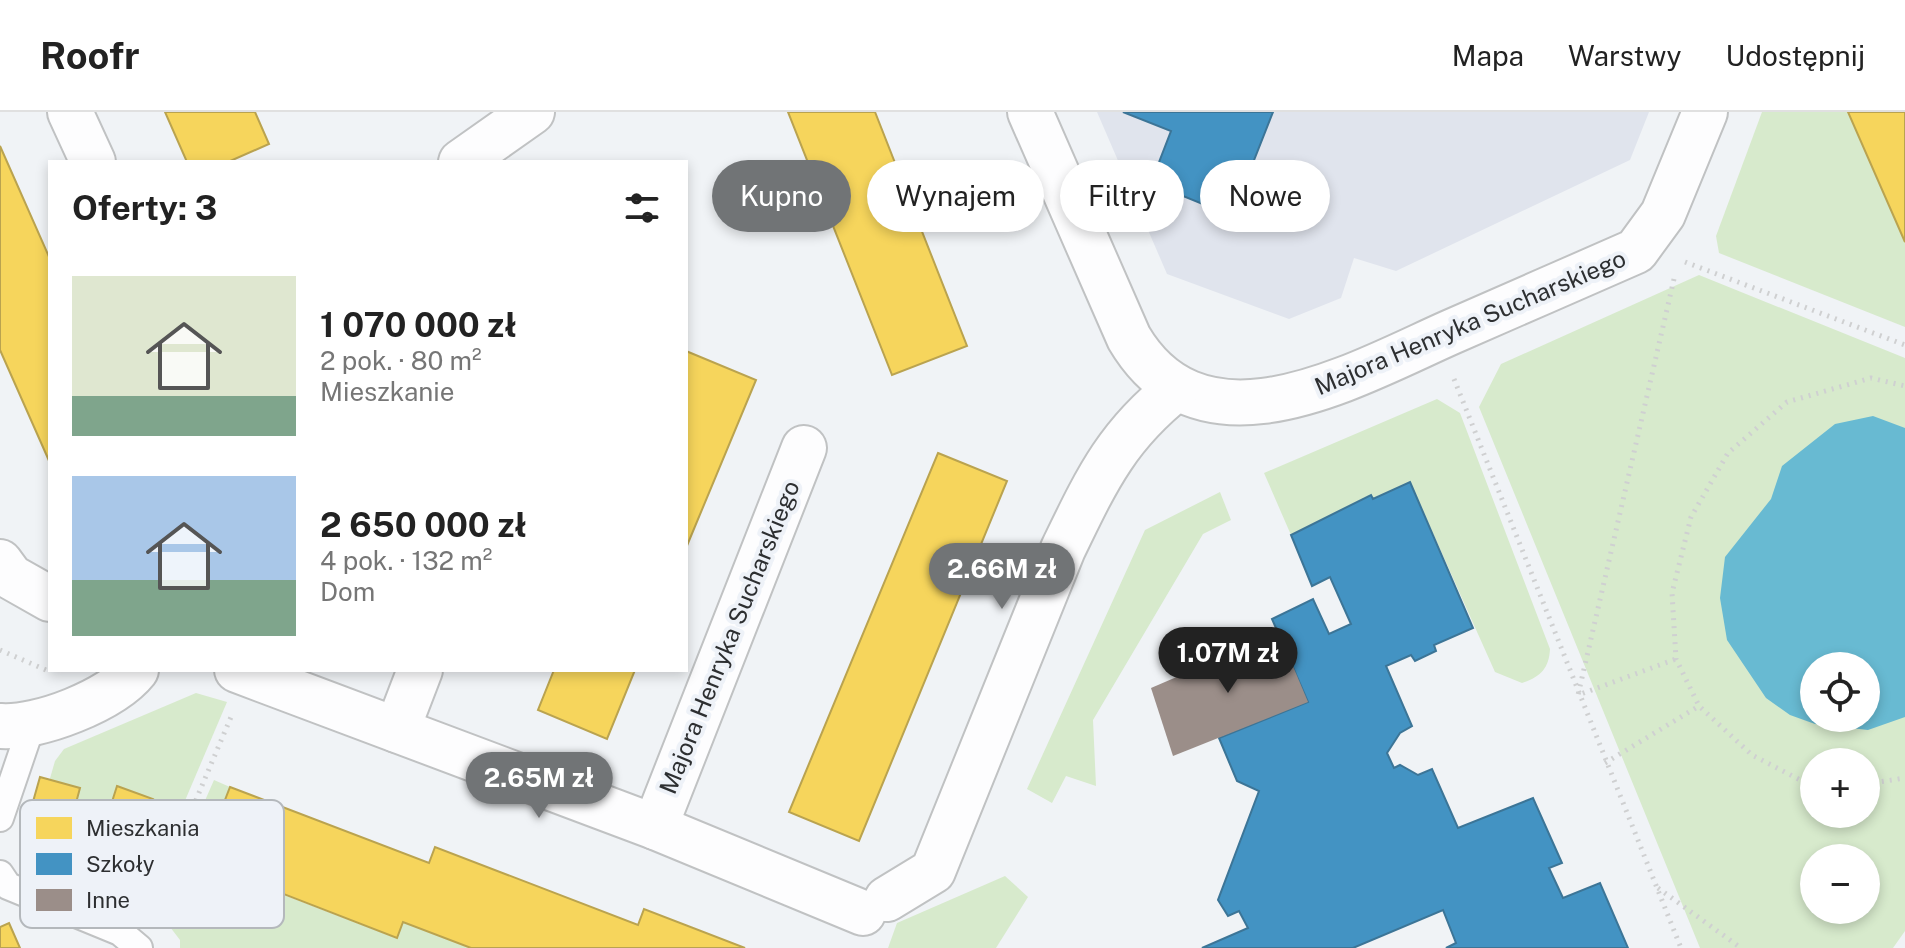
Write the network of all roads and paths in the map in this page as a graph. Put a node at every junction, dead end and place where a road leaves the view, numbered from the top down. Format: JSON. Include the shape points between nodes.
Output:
{"nodes":[{"id":1,"x":70,"y":112,"type":"edge"},
{"id":2,"x":532,"y":112,"type":"edge"},
{"id":3,"x":1030,"y":112,"type":"edge"},
{"id":4,"x":1705,"y":112,"type":"edge"},
{"id":5,"x":92,"y":160,"type":"edge"},
{"id":6,"x":464,"y":160,"type":"edge"},
{"id":7,"x":1678,"y":259,"type":"dead end"},
{"id":8,"x":1675,"y":275,"type":"dead end"},
{"id":9,"x":1905,"y":345,"type":"edge"},
{"id":10,"x":1449,"y":366,"type":"dead end"},
{"id":11,"x":1905,"y":386,"type":"edge"},
{"id":12,"x":1177,"y":388,"type":"junction"},
{"id":13,"x":804,"y":448,"type":"dead end"},
{"id":14,"x":0,"y":562,"type":"edge"},
{"id":15,"x":48,"y":598,"type":"edge"},
{"id":16,"x":0,"y":650,"type":"edge"},
{"id":17,"x":1676,"y":659,"type":"junction"},
{"id":18,"x":133,"y":672,"type":"edge"},
{"id":19,"x":419,"y":672,"type":"edge"},
{"id":20,"x":56,"y":676,"type":"dead end"},
{"id":21,"x":236,"y":691,"type":"edge"},
{"id":22,"x":1578,"y":695,"type":"junction"},
{"id":23,"x":1699,"y":706,"type":"junction"},
{"id":24,"x":16,"y":725,"type":"edge"},
{"id":25,"x":397,"y":730,"type":"junction"},
{"id":26,"x":1605,"y":763,"type":"junction"},
{"id":27,"x":1905,"y":778,"type":"edge"},
{"id":28,"x":1800,"y":780,"type":"edge"},
{"id":29,"x":1880,"y":782,"type":"edge"},
{"id":30,"x":193,"y":800,"type":"edge"},
{"id":31,"x":0,"y":818,"type":"edge"},
{"id":32,"x":655,"y":827,"type":"junction"},
{"id":33,"x":0,"y":874,"type":"edge"},
{"id":34,"x":1656,"y":886,"type":"junction"},
{"id":35,"x":20,"y":891,"type":"edge"},
{"id":36,"x":110,"y":928,"type":"edge"},
{"id":37,"x":139,"y":948,"type":"edge"},
{"id":38,"x":1681,"y":948,"type":"edge"},
{"id":39,"x":1741,"y":948,"type":"edge"}],
"edges":[{"from":1,"to":5,"type":"street"},
{"from":2,"to":6,"type":"street"},
{"from":3,"to":12,"type":"street","via":[[1129,338],[1143,362]]},
{"from":4,"to":12,"type":"street","name":"Majora Henryka Sucharskiego","via":[[1663,214],[1636,251],[1316,392],[1247,402],[1211,399]]},
{"from":7,"to":9,"type":"path"},
{"from":8,"to":22,"type":"path"},
{"from":10,"to":22,"type":"path"},
{"from":11,"to":17,"type":"path","via":[[1871,378],[1787,402],[1728,453],[1691,517],[1679,563],[1672,593]]},
{"from":12,"to":32,"type":"street","via":[[1117,446],[1088,498],[933,871],[875,906]]},
{"from":13,"to":32,"type":"street","name":"Majora Henryka Sucharskiego"},
{"from":14,"to":15,"type":"street","via":[[11,577]]},
{"from":16,"to":20,"type":"path"},
{"from":17,"to":22,"type":"path"},
{"from":17,"to":23,"type":"path"},
{"from":18,"to":24,"type":"street","via":[[102,696]]},
{"from":19,"to":25,"type":"street"},
{"from":21,"to":25,"type":"street"},
{"from":21,"to":30,"type":"path"},
{"from":22,"to":26,"type":"path"},
{"from":23,"to":26,"type":"path"},
{"from":23,"to":28,"type":"path","via":[[1752,755]]},
{"from":24,"to":31,"type":"lane"},
{"from":25,"to":32,"type":"street"},
{"from":26,"to":34,"type":"path"},
{"from":27,"to":29,"type":"path"},
{"from":33,"to":35,"type":"lane"},
{"from":34,"to":38,"type":"path"},
{"from":34,"to":39,"type":"path"},
{"from":36,"to":37,"type":"lane"}]}
